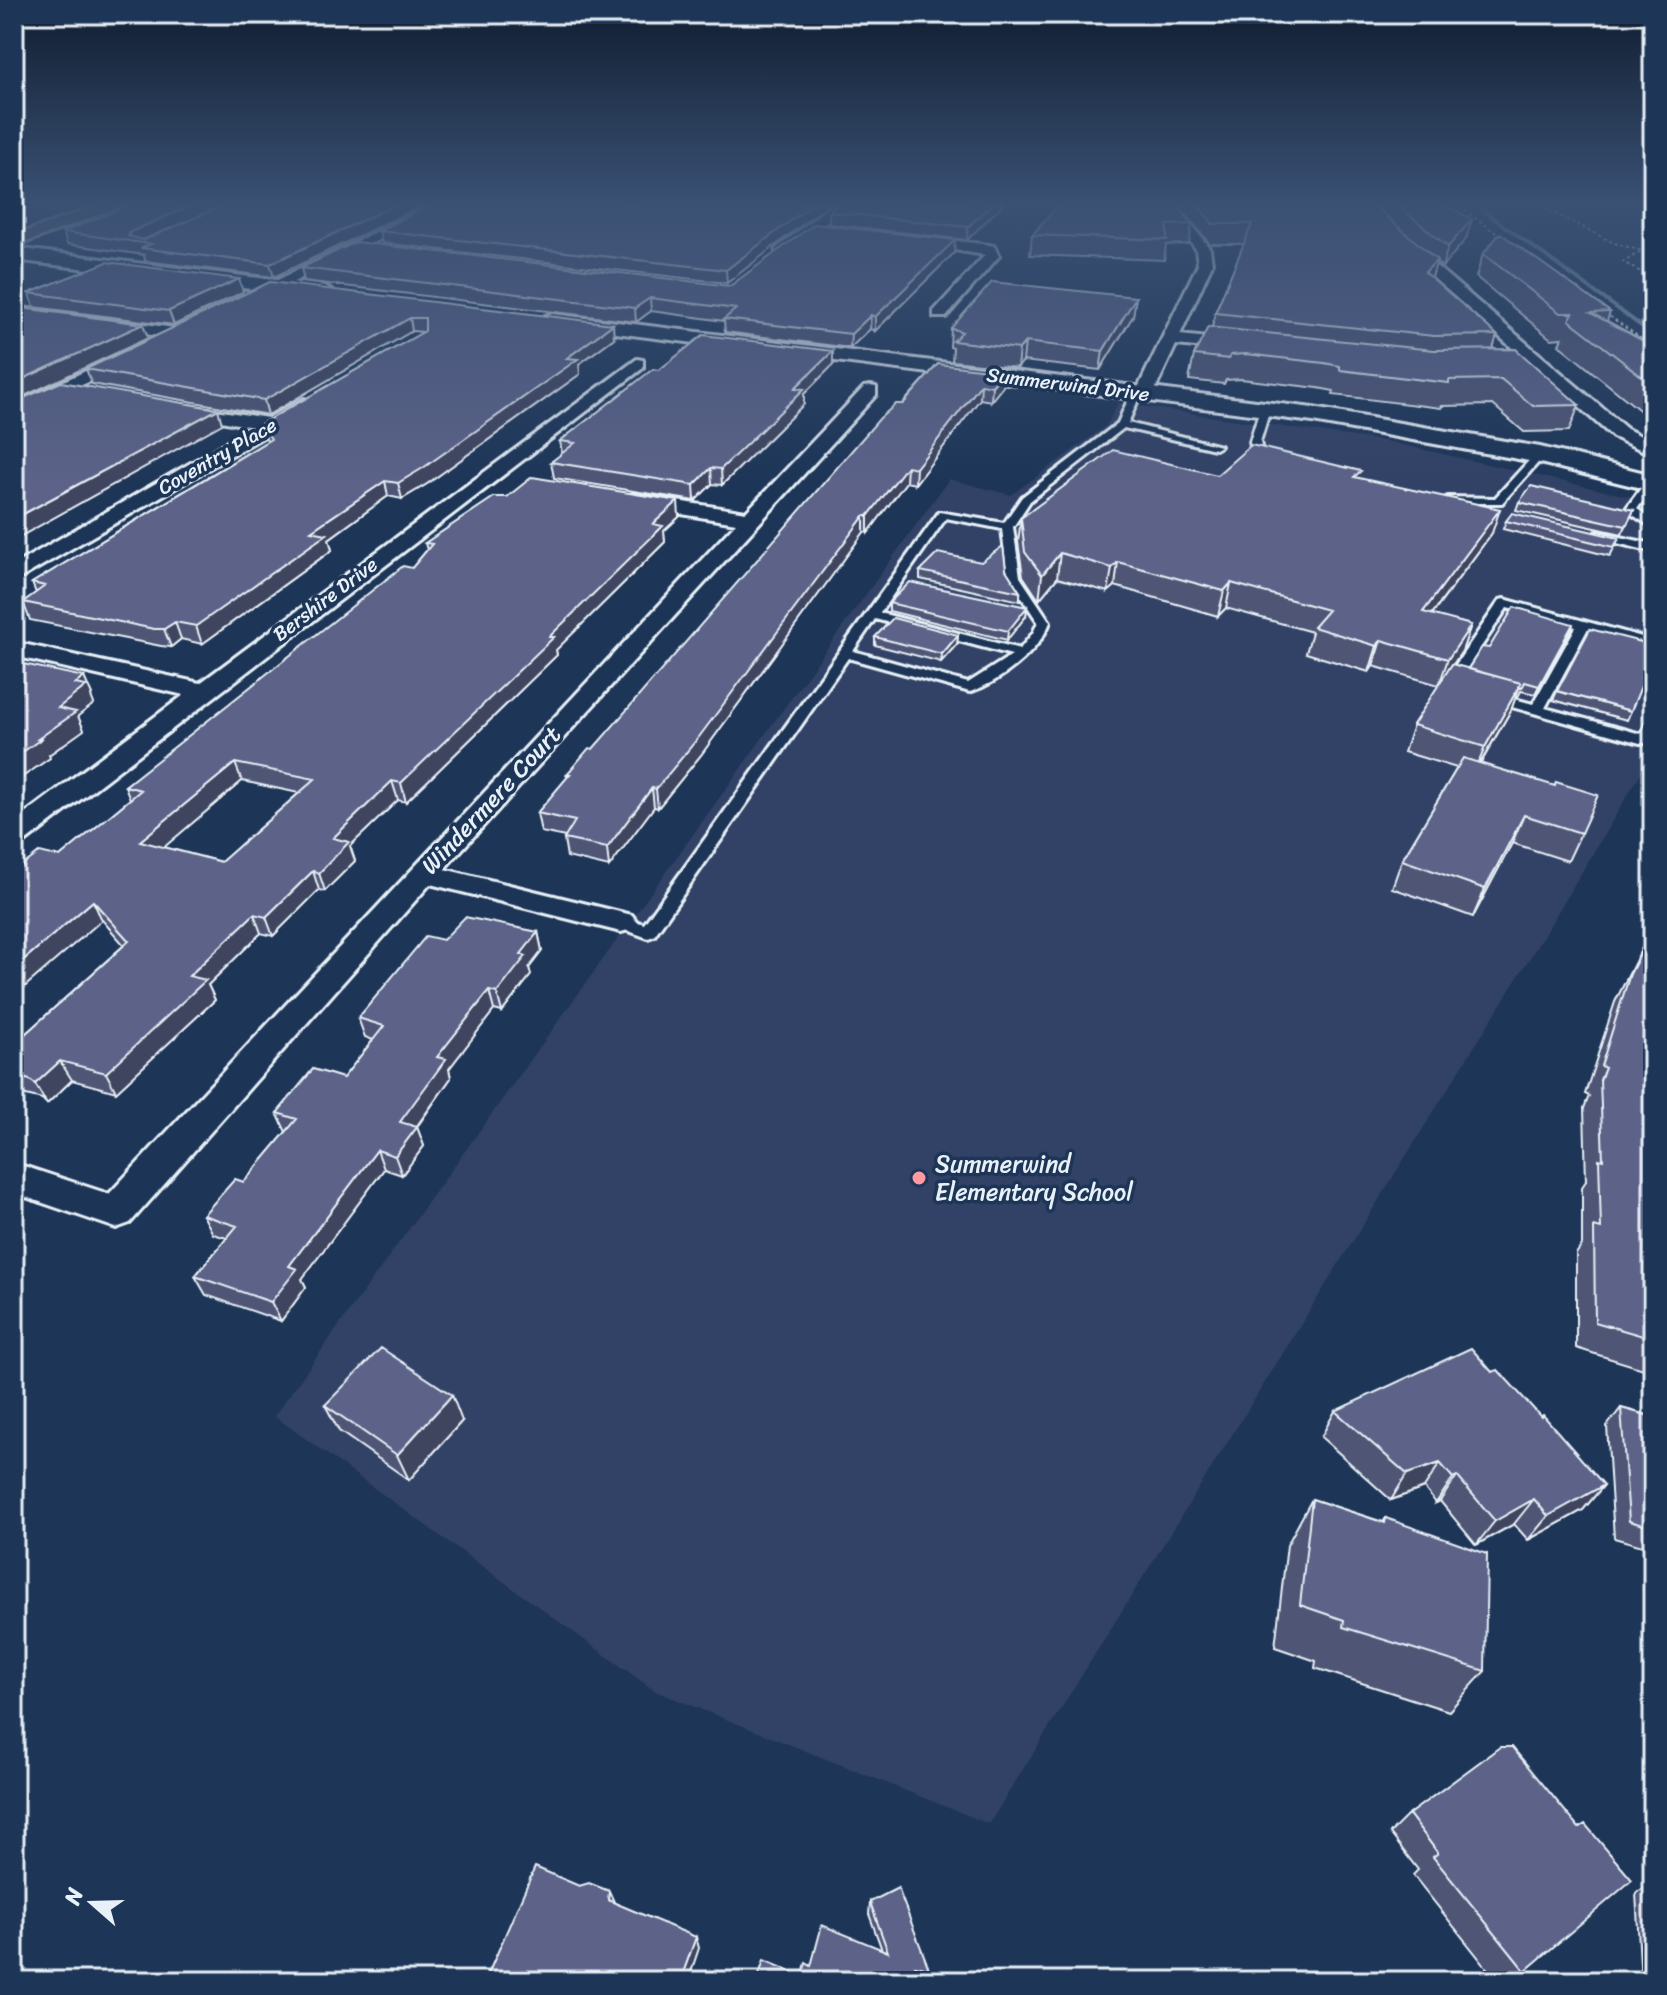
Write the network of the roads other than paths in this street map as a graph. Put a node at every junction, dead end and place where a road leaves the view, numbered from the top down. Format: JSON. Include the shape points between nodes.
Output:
{"nodes":[{"id":1,"x":255,"y":296,"type":"edge"},
{"id":2,"x":956,"y":296,"type":"edge"},
{"id":3,"x":1190,"y":296,"type":"edge"},
{"id":4,"x":1462,"y":296,"type":"edge"},
{"id":5,"x":233,"y":306,"type":"edge"},
{"id":6,"x":14,"y":312,"type":"edge"},
{"id":7,"x":940,"y":314,"type":"dead end"},
{"id":8,"x":527,"y":317,"type":"edge"},
{"id":9,"x":1169,"y":339,"type":"junction"},
{"id":10,"x":1258,"y":349,"type":"edge"},
{"id":11,"x":637,"y":364,"type":"dead end"},
{"id":12,"x":1542,"y":365,"type":"junction"},
{"id":13,"x":1513,"y":366,"type":"edge"},
{"id":14,"x":64,"y":387,"type":"junction"},
{"id":15,"x":870,"y":391,"type":"dead end"},
{"id":16,"x":93,"y":393,"type":"edge"},
{"id":17,"x":325,"y":393,"type":"edge"},
{"id":18,"x":1140,"y":393,"type":"junction"},
{"id":19,"x":152,"y":403,"type":"edge"},
{"id":20,"x":1265,"y":409,"type":"junction"},
{"id":21,"x":14,"y":411,"type":"edge"},
{"id":22,"x":270,"y":424,"type":"junction"},
{"id":23,"x":1122,"y":425,"type":"junction"},
{"id":24,"x":1215,"y":446,"type":"dead end"},
{"id":25,"x":1653,"y":449,"type":"edge"},
{"id":26,"x":1544,"y":456,"type":"junction"},
{"id":27,"x":1287,"y":463,"type":"edge"},
{"id":28,"x":490,"y":476,"type":"junction"},
{"id":29,"x":521,"y":481,"type":"edge"},
{"id":30,"x":1652,"y":482,"type":"edge"},
{"id":31,"x":1514,"y":484,"type":"junction"},
{"id":32,"x":1528,"y":487,"type":"edge"},
{"id":33,"x":614,"y":496,"type":"edge"},
{"id":34,"x":1439,"y":498,"type":"edge"},
{"id":35,"x":1454,"y":502,"type":"junction"},
{"id":36,"x":1616,"y":507,"type":"edge"},
{"id":37,"x":1631,"y":510,"type":"junction"},
{"id":38,"x":1500,"y":513,"type":"edge"},
{"id":39,"x":752,"y":519,"type":"junction"},
{"id":40,"x":1653,"y":525,"type":"edge"},
{"id":41,"x":1007,"y":527,"type":"junction"},
{"id":42,"x":1577,"y":530,"type":"edge"},
{"id":43,"x":1653,"y":548,"type":"edge"},
{"id":44,"x":14,"y":575,"type":"edge"},
{"id":45,"x":897,"y":581,"type":"junction"},
{"id":46,"x":913,"y":585,"type":"edge"},
{"id":47,"x":1022,"y":608,"type":"edge"},
{"id":48,"x":1038,"y":611,"type":"junction"},
{"id":49,"x":873,"y":615,"type":"junction"},
{"id":50,"x":1583,"y":625,"type":"junction"},
{"id":51,"x":1653,"y":644,"type":"edge"},
{"id":52,"x":14,"y":649,"type":"edge"},
{"id":53,"x":1021,"y":653,"type":"junction"},
{"id":54,"x":847,"y":654,"type":"junction"},
{"id":55,"x":1464,"y":689,"type":"edge"},
{"id":56,"x":202,"y":691,"type":"junction"},
{"id":57,"x":1478,"y":693,"type":"edge"},
{"id":58,"x":1537,"y":710,"type":"junction"},
{"id":59,"x":1653,"y":724,"type":"edge"},
{"id":60,"x":14,"y":836,"type":"edge"},
{"id":61,"x":423,"y":873,"type":"junction"},
{"id":62,"x":621,"y":922,"type":"joint"},
{"id":63,"x":14,"y":1178,"type":"edge"}],
"edges":[{"from":1,"to":5,"type":"street"},
{"from":2,"to":7,"type":"street"},
{"from":3,"to":9,"type":"street"},
{"from":4,"to":12,"type":"street"},
{"from":6,"to":14,"type":"street","via":[[183,330]]},
{"from":8,"to":18,"type":"street","name":"Summerwind Drive"},
{"from":9,"to":10,"type":"street"},
{"from":9,"to":18,"type":"street"},
{"from":11,"to":28,"type":"street","name":"Bershire Drive"},
{"from":12,"to":13,"type":"street"},
{"from":12,"to":25,"type":"street","via":[[1620,433]]},
{"from":14,"to":16,"type":"street"},
{"from":14,"to":21,"type":"street"},
{"from":15,"to":39,"type":"street","name":"Windermere Court"},
{"from":17,"to":22,"type":"street","name":"Coventry Place"},
{"from":18,"to":20,"type":"street","name":"Summerwind Drive"},
{"from":18,"to":23,"type":"lane"},
{"from":19,"to":22,"type":"street"},
{"from":20,"to":26,"type":"street","name":"Summerwind Drive"},
{"from":20,"to":27,"type":"lane","via":[[1257,453]]},
{"from":22,"to":44,"type":"street","name":"Coventry Place"},
{"from":23,"to":24,"type":"lane"},
{"from":23,"to":41,"type":"lane","via":[[1026,499]]},
{"from":26,"to":30,"type":"street","name":"Summerwind Drive"},
{"from":26,"to":31,"type":"lane"},
{"from":28,"to":29,"type":"street"},
{"from":28,"to":56,"type":"street","name":"Bershire Drive"},
{"from":30,"to":37,"type":"lane"},
{"from":31,"to":32,"type":"lane"},
{"from":31,"to":35,"type":"lane","via":[[1498,501]]},
{"from":33,"to":39,"type":"street"},
{"from":34,"to":35,"type":"lane"},
{"from":35,"to":38,"type":"lane"},
{"from":36,"to":37,"type":"lane"},
{"from":37,"to":40,"type":"lane"},
{"from":39,"to":61,"type":"street","name":"Windermere Court"},
{"from":41,"to":45,"type":"lane","via":[[943,514]]},
{"from":41,"to":48,"type":"lane","via":[[1014,577]]},
{"from":42,"to":43,"type":"lane"},
{"from":45,"to":46,"type":"lane"},
{"from":45,"to":49,"type":"lane"},
{"from":47,"to":48,"type":"lane"},
{"from":48,"to":53,"type":"lane","via":[[1044,622],[1040,637]]},
{"from":49,"to":53,"type":"lane"},
{"from":49,"to":54,"type":"lane"},
{"from":50,"to":51,"type":"lane"},
{"from":50,"to":55,"type":"lane","via":[[1504,603],[1449,685]]},
{"from":50,"to":58,"type":"lane"},
{"from":52,"to":56,"type":"street"},
{"from":53,"to":54,"type":"lane","via":[[970,688]]},
{"from":54,"to":62,"type":"lane","via":[[648,932]]},
{"from":56,"to":60,"type":"street","name":"Bershire Drive"},
{"from":57,"to":58,"type":"lane"},
{"from":58,"to":59,"type":"lane","via":[[1645,740]]},
{"from":61,"to":62,"type":"street"},
{"from":61,"to":63,"type":"street","name":"Windermere Court","via":[[116,1212]]}]}
